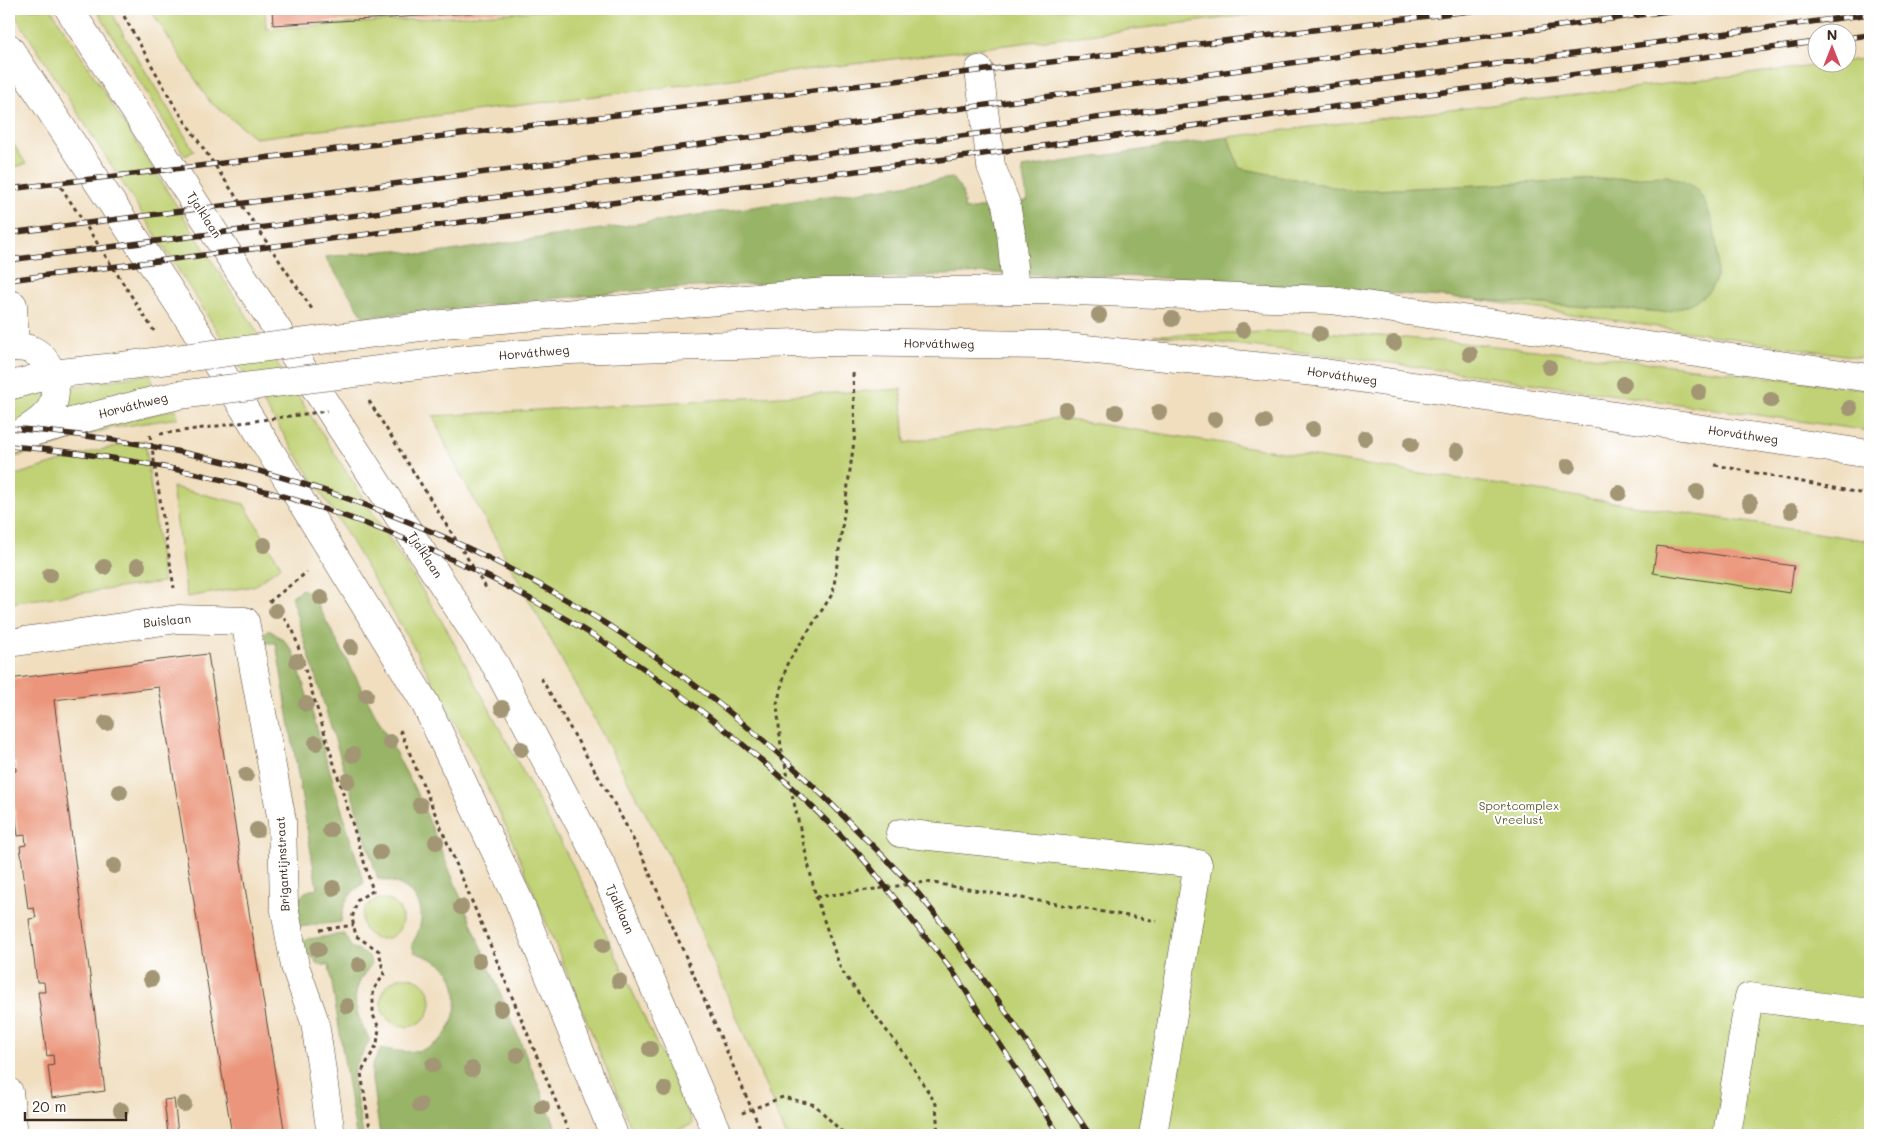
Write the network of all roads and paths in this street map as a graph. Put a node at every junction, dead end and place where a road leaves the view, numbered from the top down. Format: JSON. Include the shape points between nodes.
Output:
{"nodes":[{"id":1,"x":69,"y":9,"type":"edge"},
{"id":2,"x":9,"y":48,"type":"edge"},
{"id":3,"x":979,"y":70,"type":"dead end"},
{"id":4,"x":59,"y":186,"type":"dead end"},
{"id":5,"x":1016,"y":290,"type":"junction"},
{"id":6,"x":12,"y":304,"type":"dead end"},
{"id":7,"x":157,"y":336,"type":"dead end"},
{"id":8,"x":12,"y":347,"type":"edge"},
{"id":9,"x":853,"y":364,"type":"dead end"},
{"id":10,"x":52,"y":374,"type":"junction"},
{"id":11,"x":1870,"y":378,"type":"edge"},
{"id":12,"x":9,"y":386,"type":"edge"},
{"id":13,"x":376,"y":404,"type":"dead end"},
{"id":14,"x":366,"y":405,"type":"dead end"},
{"id":15,"x":337,"y":409,"type":"dead end"},
{"id":16,"x":211,"y":420,"type":"dead end"},
{"id":17,"x":217,"y":428,"type":"dead end"},
{"id":18,"x":159,"y":434,"type":"dead end"},
{"id":19,"x":150,"y":435,"type":"dead end"},
{"id":20,"x":13,"y":437,"type":"edge"},
{"id":21,"x":1870,"y":454,"type":"edge"},
{"id":22,"x":1705,"y":463,"type":"dead end"},
{"id":23,"x":1870,"y":495,"type":"edge"},
{"id":24,"x":314,"y":579,"type":"dead end"},
{"id":25,"x":271,"y":600,"type":"junction"},
{"id":26,"x":178,"y":618,"type":"junction"},
{"id":27,"x":245,"y":621,"type":"junction"},
{"id":28,"x":9,"y":643,"type":"edge"},
{"id":29,"x":400,"y":728,"type":"dead end"},
{"id":30,"x":900,"y":833,"type":"dead end"},
{"id":31,"x":816,"y":897,"type":"junction"},
{"id":32,"x":1187,"y":926,"type":"junction"},
{"id":33,"x":1870,"y":1013,"type":"edge"},
{"id":34,"x":9,"y":1092,"type":"edge"},
{"id":35,"x":783,"y":1097,"type":"dead end"},
{"id":36,"x":14,"y":1135,"type":"edge"},
{"id":37,"x":331,"y":1135,"type":"edge"},
{"id":38,"x":371,"y":1135,"type":"edge"},
{"id":39,"x":570,"y":1135,"type":"edge"},
{"id":40,"x":614,"y":1135,"type":"edge"},
{"id":41,"x":718,"y":1135,"type":"edge"},
{"id":42,"x":845,"y":1135,"type":"edge"},
{"id":43,"x":938,"y":1135,"type":"edge"},
{"id":44,"x":1153,"y":1135,"type":"edge"},
{"id":45,"x":1727,"y":1135,"type":"edge"}],
"edges":[{"from":1,"to":41,"type":"main road","name":"Tjalklaan","via":[[496,666],[602,866]]},
{"from":2,"to":40,"type":"main road","via":[[199,335],[425,703],[518,899]]},
{"from":3,"to":5,"type":"main road","via":[[991,166],[1006,204]]},
{"from":4,"to":7,"type":"path"},
{"from":5,"to":10,"type":"main road","bridge":true,"via":[[826,292],[443,324]]},
{"from":5,"to":11,"type":"main road","via":[[1331,300]]},
{"from":6,"to":8,"type":"main road"},
{"from":8,"to":10,"type":"main road","via":[[32,350],[43,359]]},
{"from":9,"to":31,"type":"path","via":[[855,434],[833,593],[787,664],[777,704],[782,747]]},
{"from":10,"to":12,"type":"main road"},
{"from":10,"to":20,"type":"main road","via":[[55,396],[50,408],[40,420]]},
{"from":13,"to":14,"type":"path"},
{"from":15,"to":18,"type":"path","bridge":true},
{"from":16,"to":17,"type":"path"},
{"from":19,"to":26,"type":"path"},
{"from":20,"to":21,"type":"main road","name":"Horváthweg","bridge":true,"via":[[179,395],[466,359],[570,350],[833,342],[1046,345],[1325,373]]},
{"from":22,"to":23,"type":"path"},
{"from":24,"to":25,"type":"path","via":[[309,571]]},
{"from":25,"to":27,"type":"path"},
{"from":25,"to":38,"type":"path","via":[[293,630],[373,891],[358,899],[352,918],[356,936],[379,950],[384,975],[373,990],[373,1015],[379,1028],[377,1044],[361,1074]]},
{"from":26,"to":27,"type":"main road","name":"Buislaan"},
{"from":26,"to":28,"type":"main road","name":"Buislaan"},
{"from":27,"to":37,"type":"main road","name":"Brigantijnstraat","via":[[282,821],[284,905],[295,966],[316,1022]]},
{"from":29,"to":39,"type":"path"},
{"from":30,"to":32,"type":"main road","via":[[1198,864]]},
{"from":31,"to":32,"type":"path","via":[[927,882]]},
{"from":31,"to":43,"type":"path","via":[[842,970],[905,1055],[936,1104]]},
{"from":32,"to":44,"type":"main road"},
{"from":33,"to":45,"type":"main road","via":[[1749,997]]},
{"from":34,"to":36,"type":"main road"},
{"from":35,"to":42,"type":"path","via":[[815,1105]]}]}
